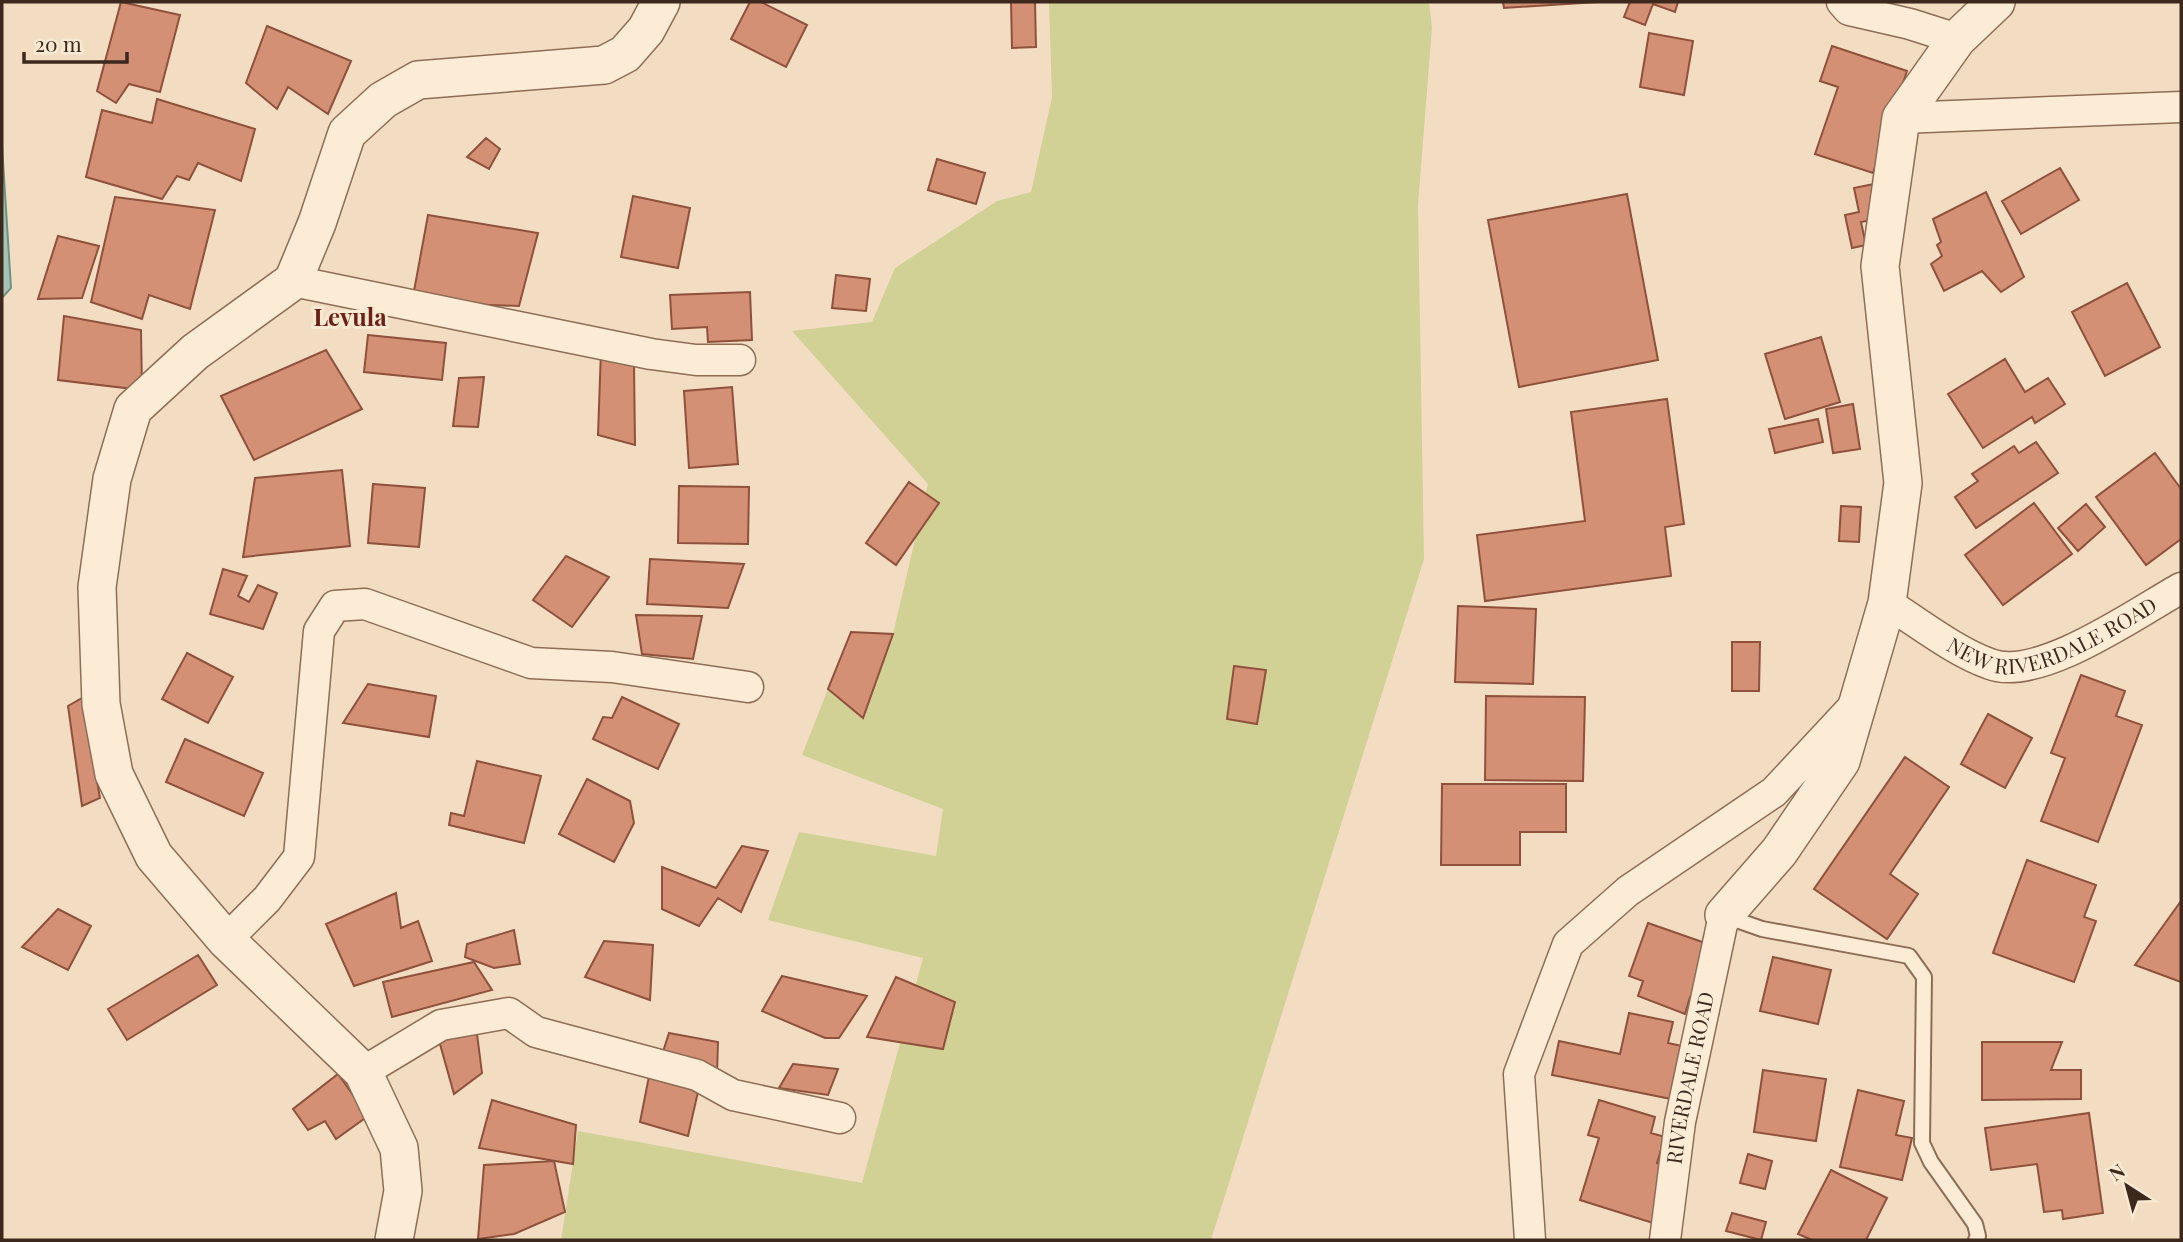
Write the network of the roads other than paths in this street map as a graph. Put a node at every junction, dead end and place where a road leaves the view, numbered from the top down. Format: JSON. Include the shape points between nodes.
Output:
{"nodes":[{"id":1,"x":661,"y":2,"type":"edge"},
{"id":2,"x":1842,"y":2,"type":"edge"},
{"id":3,"x":1996,"y":2,"type":"edge"},
{"id":4,"x":1957,"y":39,"type":"junction"},
{"id":5,"x":2181,"y":107,"type":"edge"},
{"id":6,"x":1900,"y":118,"type":"junction"},
{"id":7,"x":293,"y":281,"type":"junction"},
{"id":8,"x":740,"y":359,"type":"dead end"},
{"id":9,"x":2181,"y":588,"type":"edge"},
{"id":10,"x":1887,"y":603,"type":"junction"},
{"id":11,"x":748,"y":687,"type":"dead end"},
{"id":12,"x":1856,"y":704,"type":"junction"},
{"id":13,"x":1724,"y":915,"type":"junction"},
{"id":14,"x":226,"y":940,"type":"junction"},
{"id":15,"x":363,"y":1072,"type":"junction"},
{"id":16,"x":840,"y":1118,"type":"dead end"},
{"id":17,"x":394,"y":1240,"type":"edge"},
{"id":18,"x":1530,"y":1240,"type":"edge"},
{"id":19,"x":1665,"y":1240,"type":"edge"},
{"id":20,"x":1976,"y":1240,"type":"edge"}],
"edges":[{"from":1,"to":7,"type":"street","via":[[646,30],[625,54],[604,65],[418,80],[383,100],[347,133]]},
{"from":2,"to":4,"type":"street","via":[[1849,9]]},
{"from":3,"to":4,"type":"street"},
{"from":4,"to":6,"type":"street"},
{"from":5,"to":6,"type":"street"},
{"from":6,"to":10,"type":"street","via":[[1880,266],[1903,482]]},
{"from":7,"to":8,"type":"street","via":[[652,354]]},
{"from":7,"to":14,"type":"street","via":[[195,352],[133,409],[112,479],[97,587],[101,704],[114,774],[154,856]]},
{"from":9,"to":10,"type":"street","name":"NEW RIVERDALE ROAD","via":[[2068,652],[2025,666],[1992,665]]},
{"from":10,"to":12,"type":"street"},
{"from":11,"to":14,"type":"street","via":[[612,667],[531,663],[365,604],[335,606],[319,631],[299,857],[267,899]]},
{"from":12,"to":13,"type":"street","via":[[1841,761],[1779,852]]},
{"from":12,"to":18,"type":"street","via":[[1774,792],[1628,891],[1569,944],[1519,1074]]},
{"from":13,"to":19,"type":"street","name":"RIVERDALE ROAD","via":[[1680,1122]]},
{"from":13,"to":20,"type":"lane","via":[[1762,929],[1909,956],[1924,976],[1922,1143],[1975,1224]]},
{"from":14,"to":15,"type":"street"},
{"from":15,"to":16,"type":"street","via":[[441,1025],[509,1013],[536,1032],[697,1074],[733,1095]]},
{"from":15,"to":17,"type":"street","via":[[399,1148],[403,1191]]}]}
